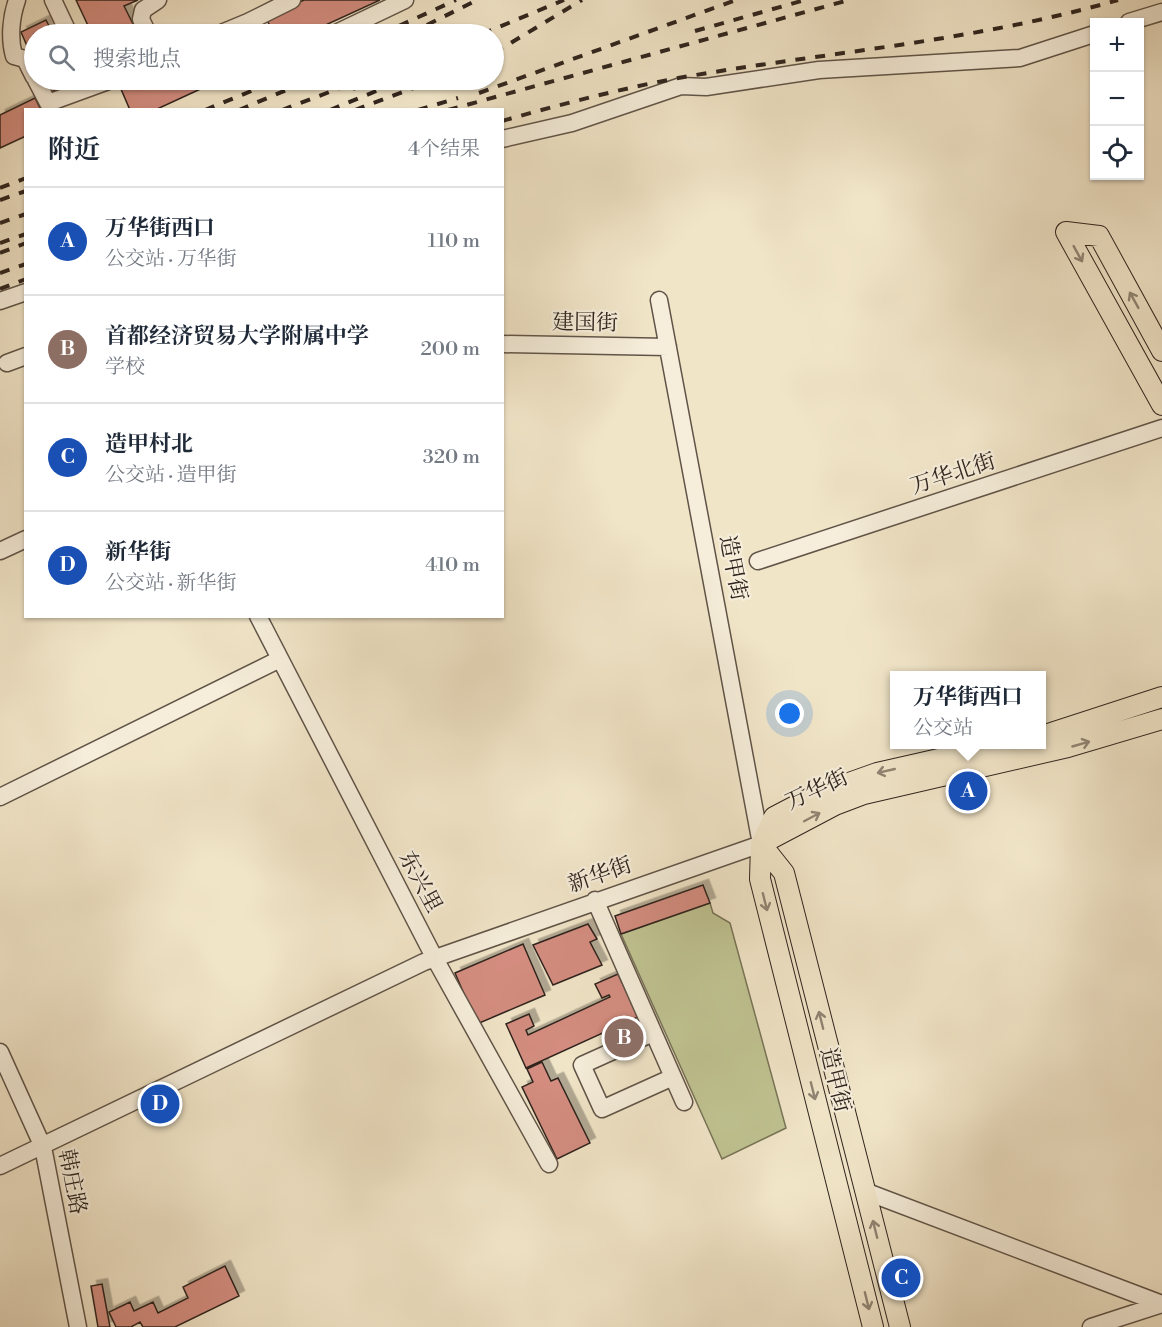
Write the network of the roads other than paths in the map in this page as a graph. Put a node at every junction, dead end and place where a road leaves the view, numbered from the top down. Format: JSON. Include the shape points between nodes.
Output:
{"nodes":[{"id":1,"x":17,"y":0,"type":"edge"},
{"id":2,"x":53,"y":0,"type":"edge"},
{"id":3,"x":158,"y":0,"type":"edge"},
{"id":4,"x":292,"y":0,"type":"edge"},
{"id":5,"x":405,"y":0,"type":"edge"},
{"id":6,"x":1162,"y":12,"type":"edge"},
{"id":7,"x":1142,"y":18,"type":"edge"},
{"id":8,"x":64,"y":24,"type":"edge"},
{"id":9,"x":144,"y":24,"type":"edge"},
{"id":10,"x":258,"y":24,"type":"edge"},
{"id":11,"x":355,"y":24,"type":"edge"},
{"id":12,"x":1090,"y":36,"type":"edge"},
{"id":13,"x":24,"y":58,"type":"edge"},
{"id":14,"x":41,"y":90,"type":"edge"},
{"id":15,"x":76,"y":90,"type":"edge"},
{"id":16,"x":504,"y":139,"type":"edge"},
{"id":17,"x":24,"y":293,"type":"edge"},
{"id":18,"x":659,"y":300,"type":"dead end"},
{"id":19,"x":0,"y":301,"type":"edge"},
{"id":20,"x":504,"y":344,"type":"edge"},
{"id":21,"x":668,"y":347,"type":"junction"},
{"id":22,"x":1162,"y":351,"type":"edge"},
{"id":23,"x":24,"y":357,"type":"edge"},
{"id":24,"x":8,"y":363,"type":"dead end"},
{"id":25,"x":1162,"y":405,"type":"edge"},
{"id":26,"x":1162,"y":428,"type":"edge"},
{"id":27,"x":24,"y":540,"type":"edge"},
{"id":28,"x":0,"y":550,"type":"edge"},
{"id":29,"x":758,"y":561,"type":"dead end"},
{"id":30,"x":259,"y":618,"type":"edge"},
{"id":31,"x":278,"y":660,"type":"junction"},
{"id":32,"x":1162,"y":697,"type":"edge"},
{"id":33,"x":1162,"y":719,"type":"edge"},
{"id":34,"x":1046,"y":734,"type":"edge"},
{"id":35,"x":983,"y":749,"type":"edge"},
{"id":36,"x":0,"y":797,"type":"edge"},
{"id":37,"x":761,"y":844,"type":"junction"},
{"id":38,"x":595,"y":900,"type":"junction"},
{"id":39,"x":434,"y":957,"type":"junction"},
{"id":40,"x":653,"y":1033,"type":"junction"},
{"id":41,"x":0,"y":1052,"type":"edge"},
{"id":42,"x":673,"y":1077,"type":"junction"},
{"id":43,"x":684,"y":1102,"type":"dead end"},
{"id":44,"x":43,"y":1147,"type":"junction"},
{"id":45,"x":549,"y":1164,"type":"dead end"},
{"id":46,"x":0,"y":1167,"type":"edge"},
{"id":47,"x":867,"y":1192,"type":"junction"},
{"id":48,"x":1162,"y":1304,"type":"edge"},
{"id":49,"x":78,"y":1327,"type":"edge"},
{"id":50,"x":873,"y":1327,"type":"edge"},
{"id":51,"x":900,"y":1327,"type":"edge"},
{"id":52,"x":1091,"y":1327,"type":"edge"}],
"edges":[{"from":1,"to":13,"type":"street","via":[[11,45],[14,56]]},
{"from":2,"to":8,"type":"street"},
{"from":3,"to":9,"type":"street","via":[[143,10]]},
{"from":4,"to":10,"type":"street"},
{"from":5,"to":11,"type":"street"},
{"from":6,"to":7,"type":"street"},
{"from":12,"to":16,"type":"street","via":[[1020,58],[819,70],[706,87],[681,86],[572,123]]},
{"from":14,"to":15,"type":"street","via":[[48,103]]},
{"from":17,"to":19,"type":"street"},
{"from":18,"to":21,"type":"street","name":"造甲街"},
{"from":20,"to":21,"type":"street","name":"建国街"},
{"from":21,"to":37,"type":"street","name":"造甲街"},
{"from":22,"to":25,"type":"main road","one_way":true,"via":[[1099,236],[1066,232]]},
{"from":23,"to":24,"type":"street"},
{"from":26,"to":29,"type":"street","name":"万华北街"},
{"from":27,"to":28,"type":"street"},
{"from":30,"to":31,"type":"street","name":"东兴里"},
{"from":31,"to":36,"type":"street"},
{"from":31,"to":39,"type":"street","name":"东兴里"},
{"from":32,"to":34,"type":"main road"},
{"from":37,"to":33,"type":"main road","name":"万华街","one_way":true,"via":[[864,794],[1068,747]]},
{"from":35,"to":37,"type":"main road","name":"万华街","one_way":true,"via":[[877,773],[818,794],[774,817]]},
{"from":37,"to":38,"type":"street","name":"新华街"},
{"from":47,"to":37,"type":"main road","name":"造甲街","one_way":true,"via":[[784,873]]},
{"from":37,"to":50,"type":"main road","name":"造甲街","one_way":true,"via":[[760,879]]},
{"from":38,"to":39,"type":"street","name":"新华街"},
{"from":38,"to":40,"type":"street"},
{"from":39,"to":44,"type":"street","name":"新华街"},
{"from":39,"to":45,"type":"street","name":"东兴里"},
{"from":40,"to":42,"type":"street"},
{"from":40,"to":42,"type":"street","via":[[582,1065],[602,1108]]},
{"from":41,"to":44,"type":"street","name":"韩庄路"},
{"from":42,"to":43,"type":"street"},
{"from":44,"to":46,"type":"street","name":"新华街"},
{"from":44,"to":49,"type":"street","name":"韩庄路"},
{"from":47,"to":48,"type":"street"},
{"from":51,"to":47,"type":"main road","name":"造甲街","one_way":true},
{"from":48,"to":52,"type":"street"}]}
